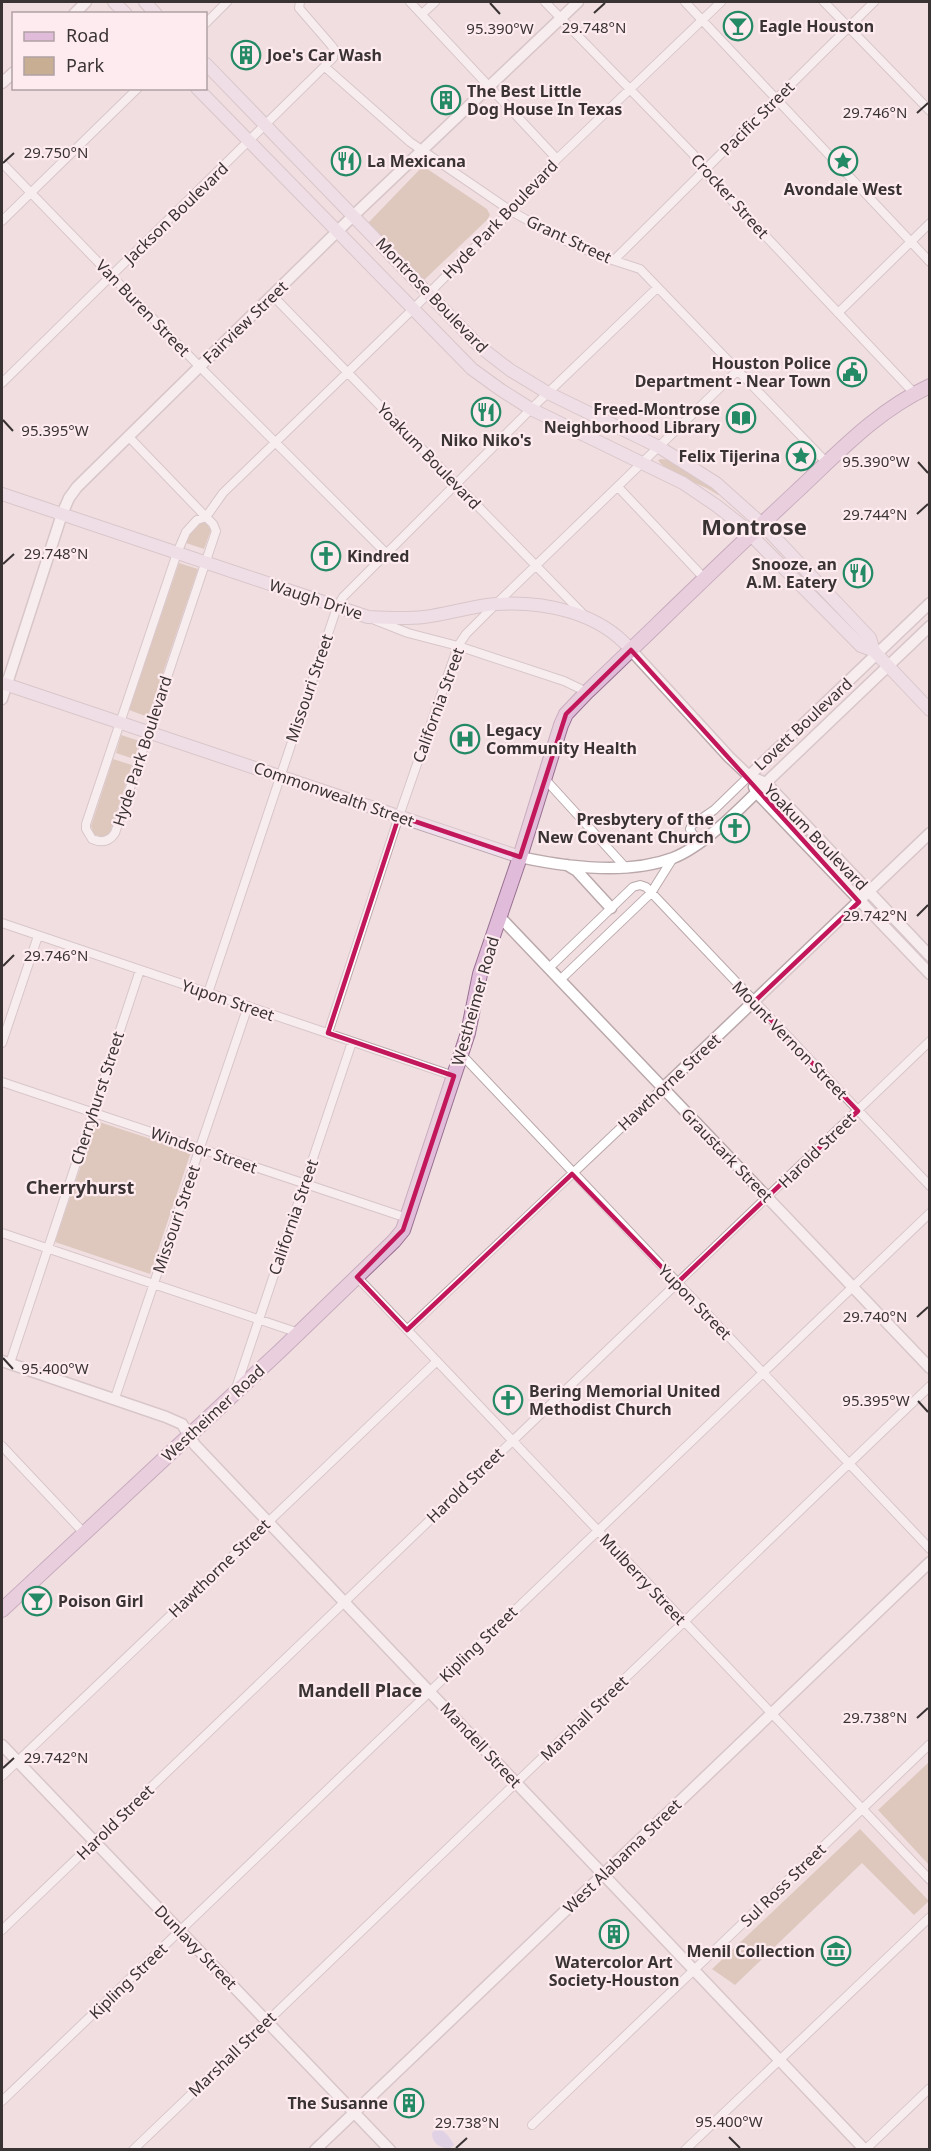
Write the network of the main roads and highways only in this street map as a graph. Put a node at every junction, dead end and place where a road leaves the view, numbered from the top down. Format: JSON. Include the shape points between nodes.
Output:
{"nodes":[{"id":1,"x":207,"y":65,"type":"edge"},
{"id":2,"x":199,"y":90,"type":"edge"},
{"id":3,"x":930,"y":386,"type":"edge"},
{"id":4,"x":2,"y":494,"type":"edge"},
{"id":5,"x":762,"y":524,"type":"junction"},
{"id":6,"x":751,"y":534,"type":"junction"},
{"id":7,"x":631,"y":650,"type":"junction"},
{"id":8,"x":875,"y":653,"type":"junction"},
{"id":9,"x":4,"y":684,"type":"edge"},
{"id":10,"x":930,"y":710,"type":"edge"},
{"id":11,"x":520,"y":857,"type":"junction"},
{"id":12,"x":4,"y":1603,"type":"edge"}],
"edges":[{"from":1,"to":5,"type":"main road","name":"Montrose Boulevard","via":[[479,346],[548,393],[659,447],[716,483]]},
{"from":2,"to":6,"type":"main road","name":"Montrose Boulevard","via":[[472,369],[531,409],[683,483]]},
{"from":3,"to":5,"type":"main road","name":"Westheimer Road","via":[[885,411]]},
{"from":4,"to":7,"type":"main road","name":"Waugh Drive","via":[[368,617],[415,618],[496,604],[535,604],[587,617],[619,637]]},
{"from":5,"to":6,"type":"main road","name":"Westheimer Road"},
{"from":5,"to":8,"type":"main road","name":"Montrose Boulevard","via":[[870,638]]},
{"from":6,"to":7,"type":"main road","name":"Westheimer Road"},
{"from":6,"to":8,"type":"main road","name":"Montrose Boulevard","via":[[861,646]]},
{"from":7,"to":11,"type":"main road","name":"Westheimer Road","via":[[566,714]]},
{"from":8,"to":10,"type":"main road","name":"Montrose Boulevard"},
{"from":9,"to":11,"type":"main road","name":"Commonwealth Street"},
{"from":11,"to":12,"type":"main road","name":"Westheimer Road","via":[[480,974],[461,1054],[402,1230],[189,1436]]}]}
